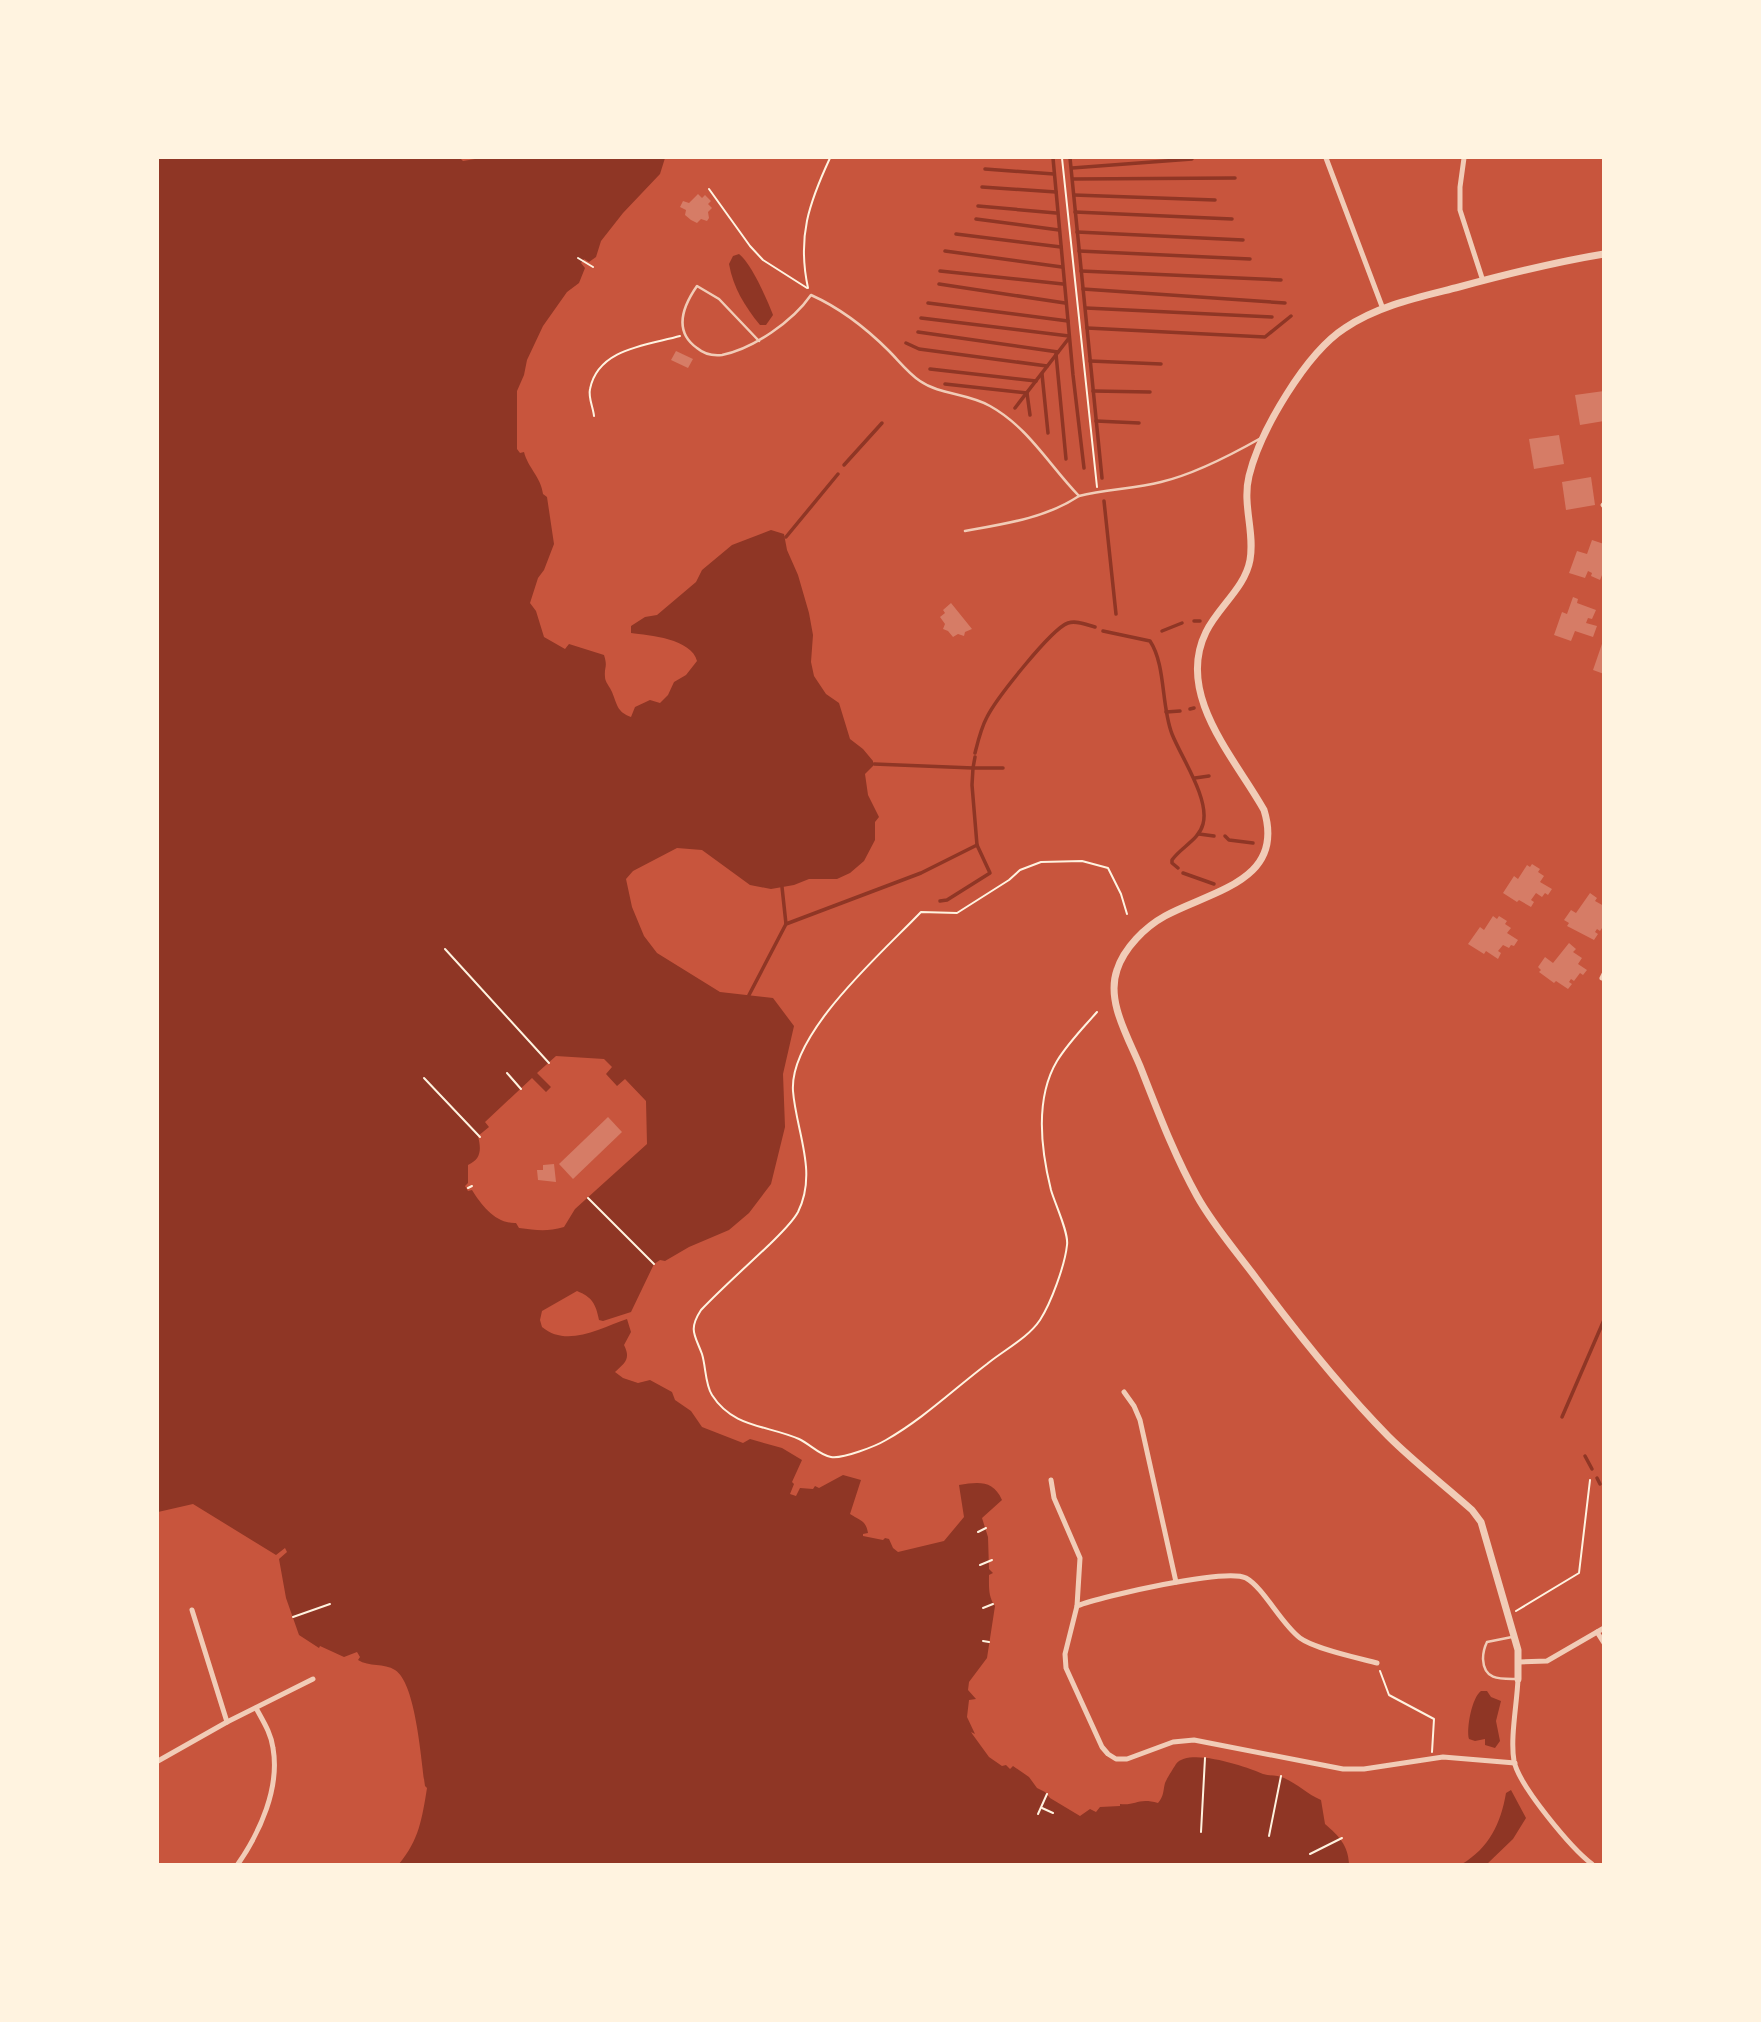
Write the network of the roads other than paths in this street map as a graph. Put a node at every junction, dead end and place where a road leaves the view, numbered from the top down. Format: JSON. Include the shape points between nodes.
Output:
{"nodes":[{"id":1,"x":1326,"y":158,"type":"edge"},
{"id":2,"x":1464,"y":158,"type":"edge"},
{"id":3,"x":1604,"y":254,"type":"edge"},
{"id":4,"x":1483,"y":281,"type":"junction"},
{"id":5,"x":1383,"y":309,"type":"junction"},
{"id":6,"x":759,"y":341,"type":"junction"},
{"id":7,"x":1265,"y":435,"type":"junction"},
{"id":8,"x":1079,"y":496,"type":"junction"},
{"id":9,"x":965,"y":531,"type":"dead end"},
{"id":10,"x":1124,"y":1392,"type":"dead end"},
{"id":11,"x":1051,"y":1480,"type":"dead end"},
{"id":12,"x":1176,"y":1582,"type":"junction"},
{"id":13,"x":1077,"y":1606,"type":"junction"},
{"id":14,"x":192,"y":1610,"type":"dead end"},
{"id":15,"x":1600,"y":1630,"type":"edge"},
{"id":16,"x":1515,"y":1637,"type":"junction"},
{"id":17,"x":1604,"y":1643,"type":"edge"},
{"id":18,"x":1519,"y":1662,"type":"junction"},
{"id":19,"x":1377,"y":1663,"type":"road end"},
{"id":20,"x":313,"y":1679,"type":"dead end"},
{"id":21,"x":1518,"y":1679,"type":"junction"},
{"id":22,"x":256,"y":1708,"type":"junction"},
{"id":23,"x":227,"y":1722,"type":"junction"},
{"id":24,"x":158,"y":1760,"type":"edge"},
{"id":25,"x":1515,"y":1763,"type":"junction"},
{"id":26,"x":238,"y":1864,"type":"edge"},
{"id":27,"x":1592,"y":1864,"type":"edge"}],
"edges":[{"from":1,"to":5,"type":"street"},
{"from":2,"to":4,"type":"street","via":[[1460,210]]},
{"from":3,"to":4,"type":"street"},
{"from":4,"to":5,"type":"street"},
{"from":5,"to":7,"type":"street","via":[[1343,329],[1315,354]]},
{"from":6,"to":6,"type":"lane","via":[[728,353],[711,355],[698,349],[684,335],[684,308],[697,286],[719,299]]},
{"from":6,"to":8,"type":"lane","via":[[811,295],[835,307],[924,383],[987,404],[1017,424]]},
{"from":7,"to":8,"type":"lane","via":[[1160,483]]},
{"from":7,"to":16,"type":"street","via":[[1246,493],[1250,564],[1207,630],[1198,667],[1201,696],[1214,728],[1264,810],[1266,846],[1254,869],[1240,882],[1166,916],[1143,932],[1122,957],[1114,977],[1115,1000],[1198,1198],[1325,1365],[1390,1437],[1478,1516]]},
{"from":8,"to":9,"type":"lane","via":[[1033,516]]},
{"from":10,"to":12,"type":"street","via":[[1140,1420]]},
{"from":11,"to":13,"type":"street","via":[[1080,1558]]},
{"from":12,"to":13,"type":"street"},
{"from":12,"to":19,"type":"street","via":[[1244,1577],[1298,1638]]},
{"from":13,"to":25,"type":"street","via":[[1066,1647],[1066,1668],[1102,1747],[1112,1757],[1127,1759],[1173,1742],[1194,1740],[1343,1769],[1453,1756]]},
{"from":14,"to":23,"type":"street"},
{"from":15,"to":17,"type":"street"},
{"from":15,"to":18,"type":"street","via":[[1546,1661]]},
{"from":16,"to":18,"type":"street"},
{"from":16,"to":21,"type":"lane","via":[[1487,1642],[1484,1667],[1492,1678]]},
{"from":18,"to":21,"type":"street"},
{"from":20,"to":22,"type":"street"},
{"from":21,"to":25,"type":"street"},
{"from":22,"to":23,"type":"street"},
{"from":22,"to":26,"type":"street","via":[[268,1728],[274,1774],[266,1810]]},
{"from":23,"to":24,"type":"street"},
{"from":25,"to":27,"type":"street","via":[[1557,1827]]}]}
